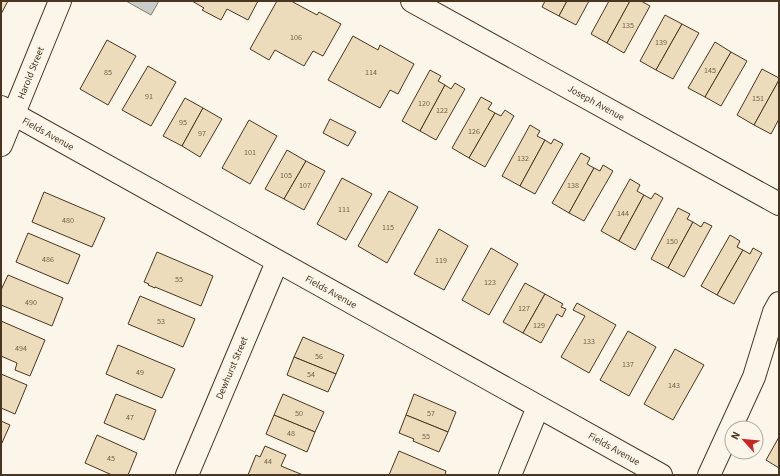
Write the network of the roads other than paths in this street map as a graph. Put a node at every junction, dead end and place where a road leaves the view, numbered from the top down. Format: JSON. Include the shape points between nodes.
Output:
{"nodes":[{"id":1,"x":60,"y":1,"type":"edge"},
{"id":2,"x":412,"y":1,"type":"edge"},
{"id":3,"x":7,"y":111,"type":"edge"},
{"id":4,"x":1,"y":145,"type":"edge"},
{"id":5,"x":779,"y":204,"type":"edge"},
{"id":6,"x":277,"y":262,"type":"junction"},
{"id":7,"x":779,"y":303,"type":"edge"},
{"id":8,"x":538,"y":407,"type":"junction"},
{"id":9,"x":186,"y":475,"type":"edge"},
{"id":10,"x":510,"y":475,"type":"edge"},
{"id":11,"x":661,"y":475,"type":"edge"},
{"id":12,"x":709,"y":475,"type":"edge"}],
"edges":[{"from":1,"to":3,"type":"street","name":"Harold Street"},
{"from":2,"to":5,"type":"street","name":"Joseph Avenue"},
{"from":3,"to":4,"type":"street","name":"Harold Street"},
{"from":3,"to":6,"type":"street","name":"Fields Avenue"},
{"from":6,"to":8,"type":"street","name":"Fields Avenue"},
{"from":6,"to":9,"type":"street","name":"Dewhurst Street"},
{"from":7,"to":12,"type":"street","via":[[754,377]]},
{"from":8,"to":10,"type":"street"},
{"from":8,"to":11,"type":"street","name":"Fields Avenue"}]}
